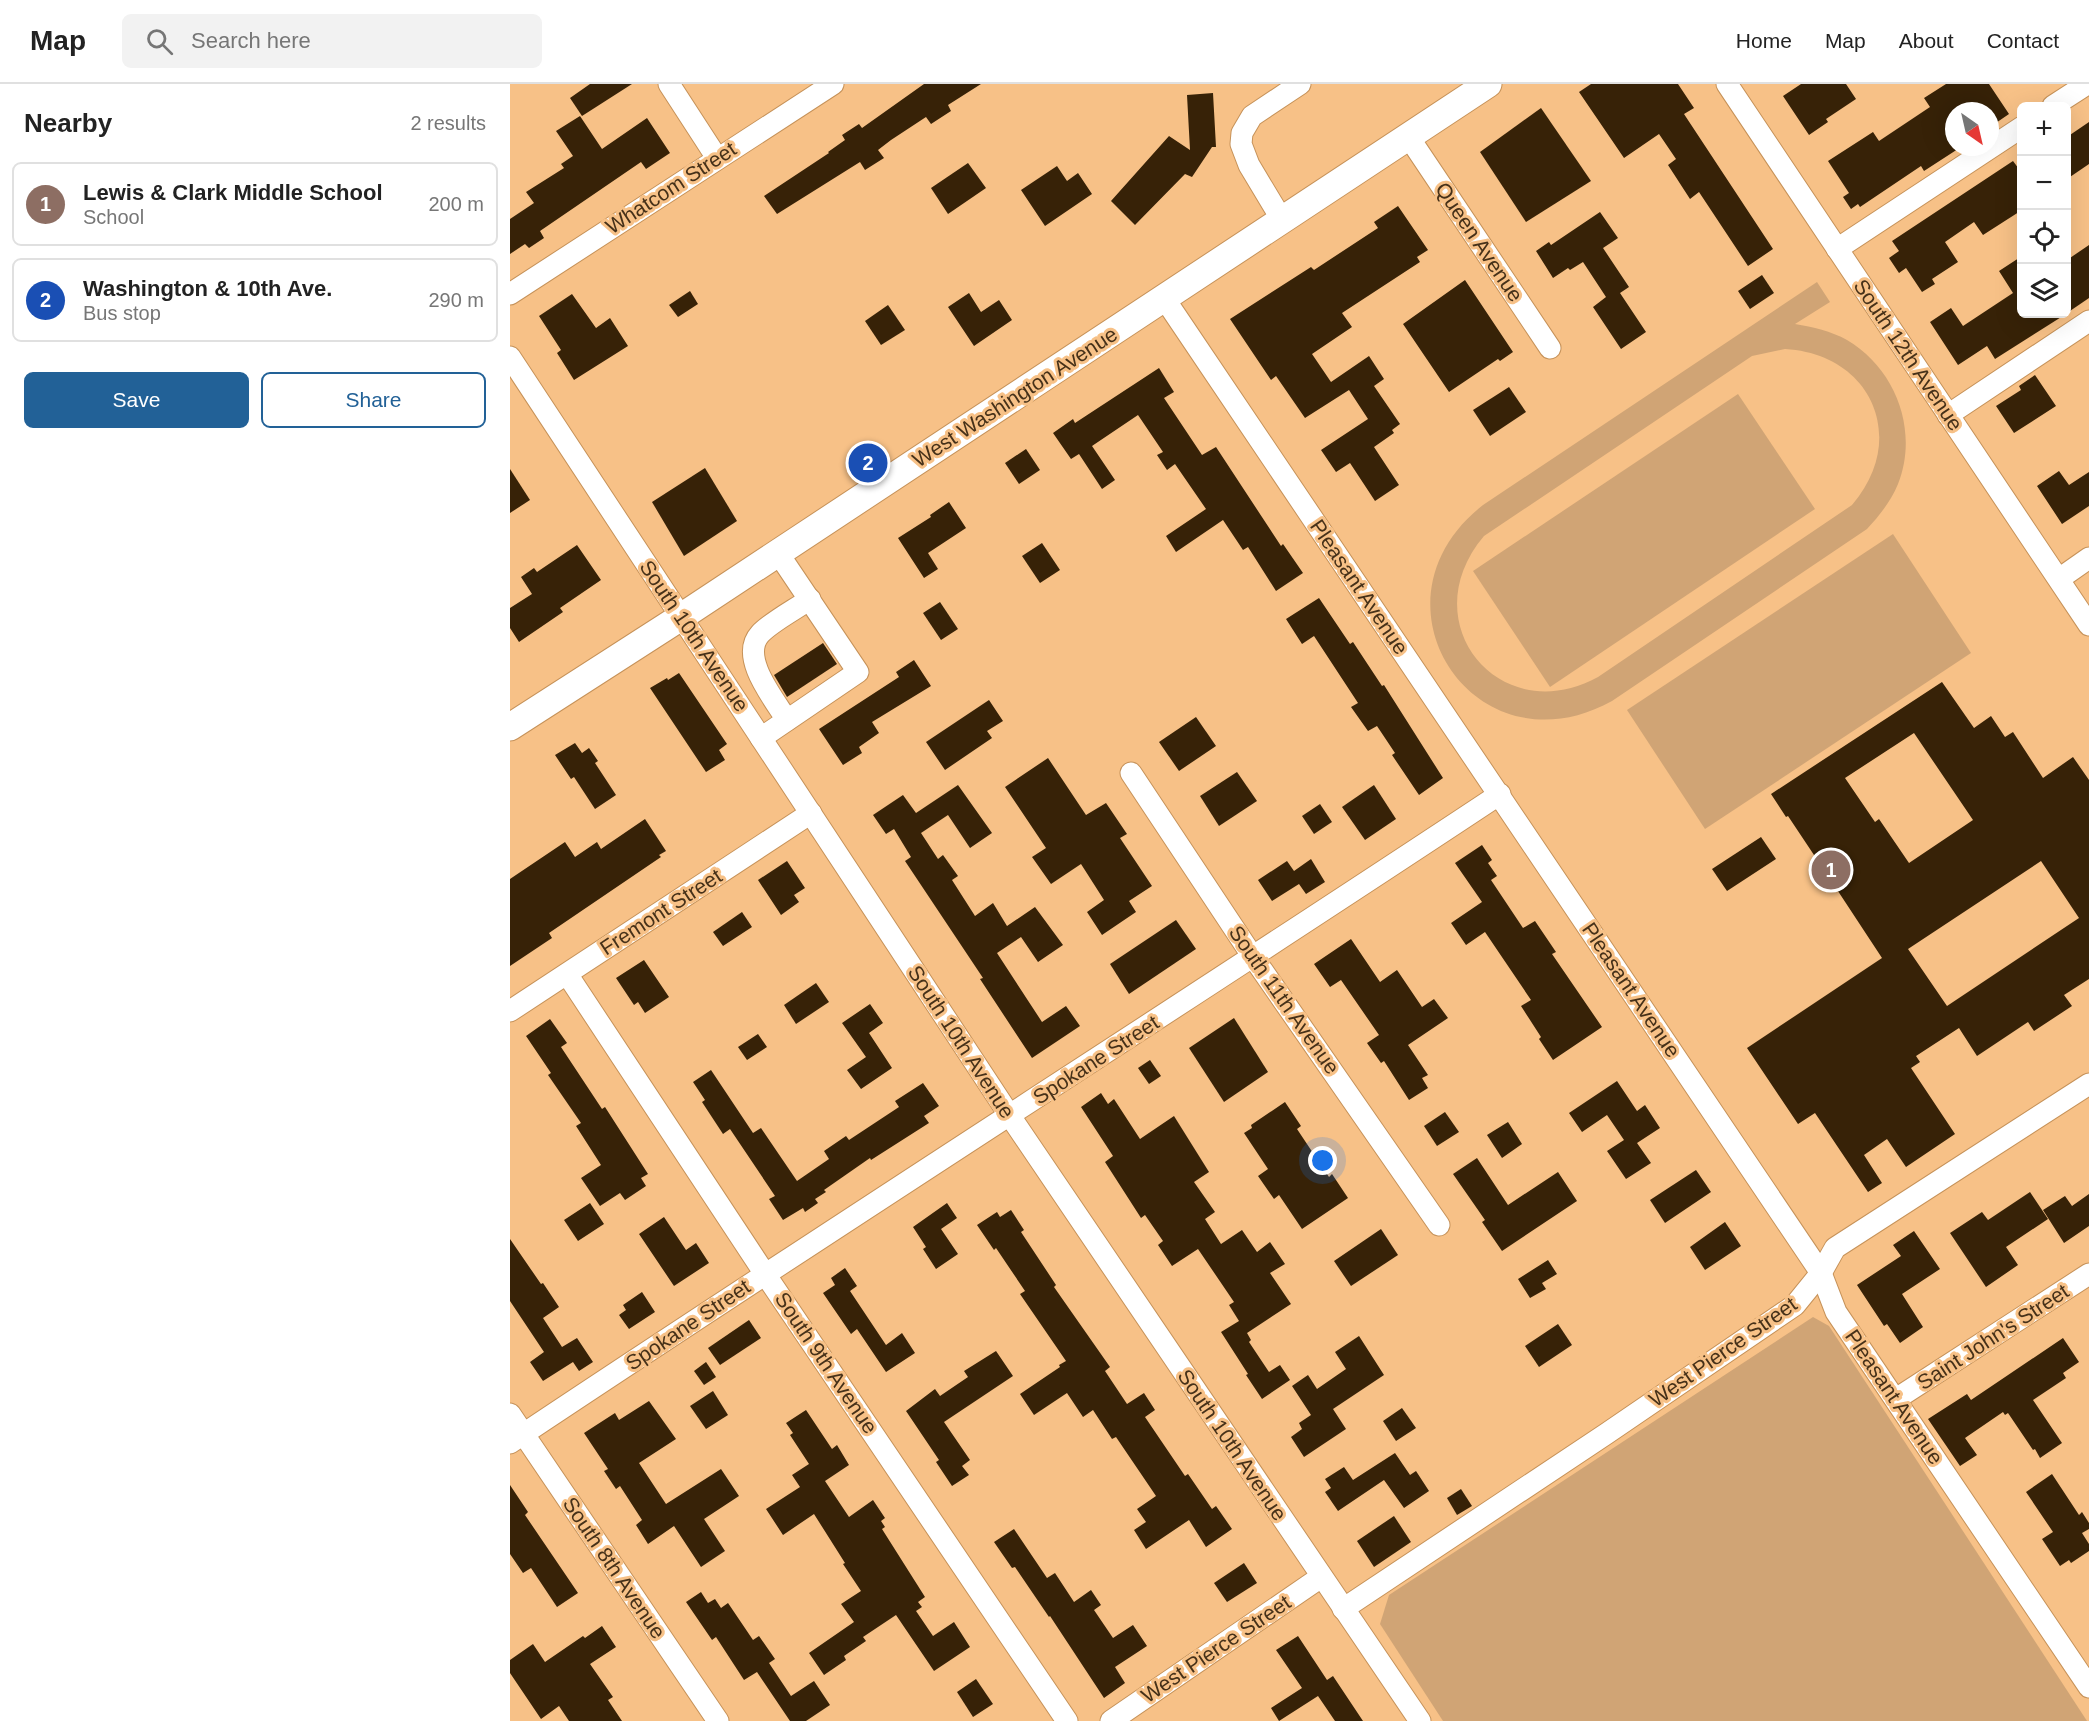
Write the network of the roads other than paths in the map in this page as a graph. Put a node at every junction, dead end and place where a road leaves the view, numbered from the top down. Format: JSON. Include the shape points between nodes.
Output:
{"nodes":[{"id":1,"x":669,"y":84,"type":"edge"},
{"id":2,"x":833,"y":84,"type":"edge"},
{"id":3,"x":1300,"y":84,"type":"edge"},
{"id":4,"x":2087,"y":84,"type":"edge"},
{"id":5,"x":1730,"y":85,"type":"edge"},
{"id":6,"x":1475,"y":87,"type":"edge"},
{"id":7,"x":2059,"y":102,"type":"edge"},
{"id":8,"x":2017,"y":130,"type":"edge"},
{"id":9,"x":1408,"y":136,"type":"junction"},
{"id":10,"x":717,"y":158,"type":"junction"},
{"id":11,"x":1282,"y":220,"type":"junction"},
{"id":12,"x":1837,"y":249,"type":"junction"},
{"id":13,"x":510,"y":294,"type":"edge"},
{"id":14,"x":1164,"y":298,"type":"junction"},
{"id":15,"x":2089,"y":321,"type":"edge"},
{"id":16,"x":1550,"y":348,"type":"dead end"},
{"id":17,"x":510,"y":357,"type":"edge"},
{"id":18,"x":1948,"y":415,"type":"junction"},
{"id":19,"x":778,"y":553,"type":"junction"},
{"id":20,"x":2089,"y":558,"type":"edge"},
{"id":21,"x":2059,"y":579,"type":"junction"},
{"id":22,"x":810,"y":599,"type":"junction"},
{"id":23,"x":681,"y":617,"type":"junction"},
{"id":24,"x":2089,"y":625,"type":"edge"},
{"id":25,"x":787,"y":720,"type":"junction"},
{"id":26,"x":510,"y":727,"type":"edge"},
{"id":27,"x":761,"y":738,"type":"junction"},
{"id":28,"x":1131,"y":773,"type":"dead end"},
{"id":29,"x":1500,"y":794,"type":"junction"},
{"id":30,"x":812,"y":813,"type":"junction"},
{"id":31,"x":1253,"y":957,"type":"junction"},
{"id":32,"x":567,"y":974,"type":"junction"},
{"id":33,"x":510,"y":1011,"type":"edge"},
{"id":34,"x":2089,"y":1084,"type":"edge"},
{"id":35,"x":1010,"y":1116,"type":"junction"},
{"id":36,"x":1439,"y":1225,"type":"dead end"},
{"id":37,"x":1821,"y":1273,"type":"junction"},
{"id":38,"x":765,"y":1274,"type":"junction"},
{"id":39,"x":2089,"y":1274,"type":"edge"},
{"id":40,"x":1896,"y":1399,"type":"junction"},
{"id":41,"x":510,"y":1414,"type":"edge"},
{"id":42,"x":517,"y":1439,"type":"edge"},
{"id":43,"x":1321,"y":1577,"type":"junction"},
{"id":44,"x":1343,"y":1609,"type":"junction"},
{"id":45,"x":2089,"y":1687,"type":"edge"},
{"id":46,"x":718,"y":1721,"type":"edge"},
{"id":47,"x":1067,"y":1721,"type":"edge"},
{"id":48,"x":1111,"y":1721,"type":"edge"},
{"id":49,"x":1420,"y":1721,"type":"edge"}],
"edges":[{"from":1,"to":10,"type":"street"},
{"from":2,"to":10,"type":"street","name":"Whatcom Street"},
{"from":3,"to":11,"type":"street","via":[[1252,116],[1242,133],[1241,144],[1249,165]]},
{"from":4,"to":7,"type":"street"},
{"from":5,"to":12,"type":"street","name":"South 12th Avenue"},
{"from":6,"to":9,"type":"main road","name":"West Washington Avenue"},
{"from":8,"to":12,"type":"street"},
{"from":9,"to":11,"type":"main road","name":"West Washington Avenue"},
{"from":9,"to":16,"type":"street","name":"Queen Avenue"},
{"from":10,"to":13,"type":"street","name":"Whatcom Street"},
{"from":11,"to":14,"type":"main road","name":"West Washington Avenue"},
{"from":12,"to":18,"type":"street","name":"South 12th Avenue"},
{"from":14,"to":19,"type":"main road","name":"West Washington Avenue"},
{"from":14,"to":29,"type":"street","name":"Pleasant Avenue"},
{"from":15,"to":18,"type":"street"},
{"from":17,"to":23,"type":"street","name":"South 10th Avenue"},
{"from":18,"to":21,"type":"street","name":"South 12th Avenue"},
{"from":19,"to":22,"type":"street"},
{"from":19,"to":23,"type":"main road","name":"West Washington Avenue"},
{"from":20,"to":21,"type":"street"},
{"from":21,"to":24,"type":"street","name":"South 12th Avenue"},
{"from":22,"to":25,"type":"street","via":[[759,634],[752,651],[755,667]]},
{"from":22,"to":25,"type":"street","via":[[858,672]]},
{"from":23,"to":26,"type":"main road","name":"West Washington Avenue"},
{"from":23,"to":27,"type":"street","name":"South 10th Avenue"},
{"from":25,"to":27,"type":"street"},
{"from":27,"to":30,"type":"street","name":"South 10th Avenue"},
{"from":28,"to":31,"type":"street","name":"South 11th Avenue"},
{"from":29,"to":31,"type":"street","name":"Spokane Street"},
{"from":29,"to":37,"type":"street","name":"Pleasant Avenue"},
{"from":30,"to":32,"type":"street","name":"Fremont Street"},
{"from":30,"to":35,"type":"street","name":"South 10th Avenue"},
{"from":31,"to":35,"type":"street","name":"Spokane Street"},
{"from":31,"to":36,"type":"street","name":"South 11th Avenue"},
{"from":32,"to":33,"type":"street","name":"Fremont Street"},
{"from":32,"to":38,"type":"street","name":"South 9th Avenue"},
{"from":34,"to":37,"type":"street","name":"West Pierce Street","via":[[1835,1248]]},
{"from":35,"to":38,"type":"street","name":"Spokane Street"},
{"from":35,"to":43,"type":"street","name":"South 10th Avenue"},
{"from":37,"to":40,"type":"street","name":"Pleasant Avenue","via":[[1836,1312]]},
{"from":37,"to":44,"type":"street","name":"West Pierce Street","via":[[1795,1305]]},
{"from":38,"to":42,"type":"street","name":"Spokane Street"},
{"from":38,"to":47,"type":"street","name":"South 9th Avenue"},
{"from":39,"to":40,"type":"street","name":"Saint John's Street"},
{"from":40,"to":45,"type":"street","name":"Pleasant Avenue"},
{"from":41,"to":42,"type":"street","name":"South 8th Avenue"},
{"from":42,"to":46,"type":"street","name":"South 8th Avenue"},
{"from":43,"to":44,"type":"street","name":"South 10th Avenue"},
{"from":43,"to":48,"type":"street","name":"West Pierce Street"},
{"from":44,"to":49,"type":"street","name":"South 10th Avenue"}]}
